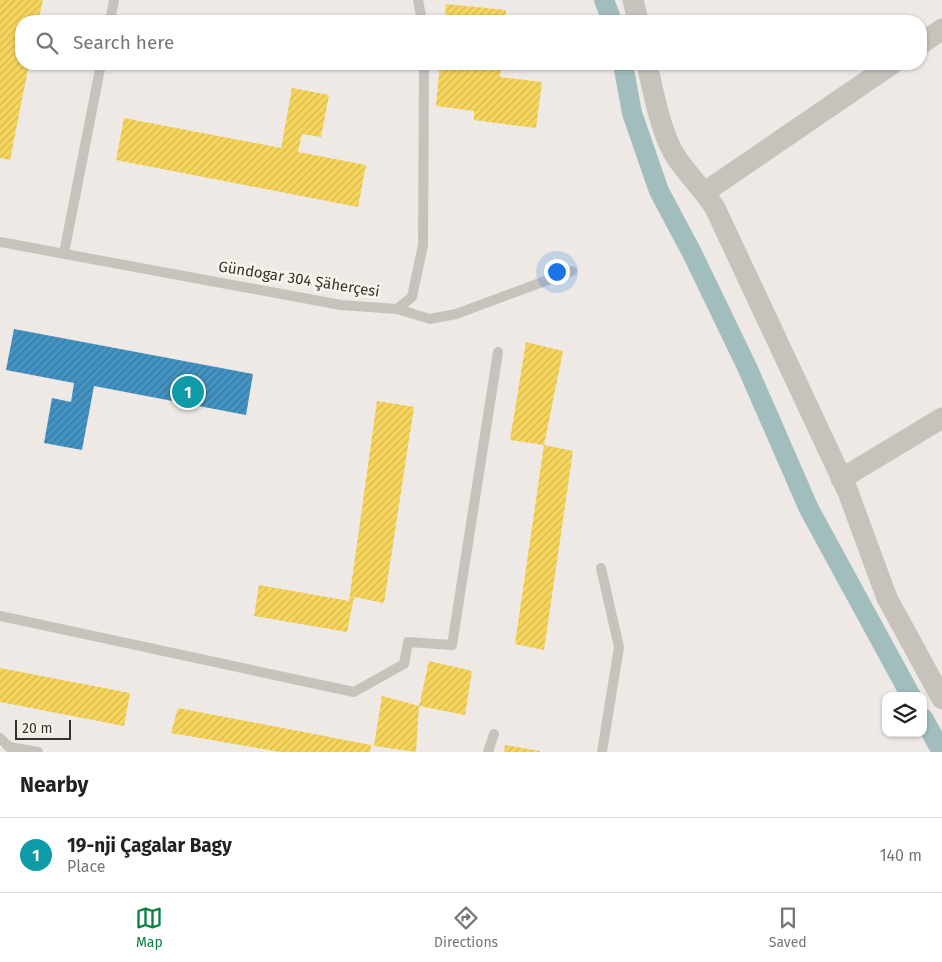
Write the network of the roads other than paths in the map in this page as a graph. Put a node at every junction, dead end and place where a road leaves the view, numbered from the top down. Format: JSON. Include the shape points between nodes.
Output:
{"nodes":[{"id":1,"x":114,"y":0,"type":"edge"},
{"id":2,"x":418,"y":0,"type":"edge"},
{"id":3,"x":633,"y":0,"type":"edge"},
{"id":4,"x":111,"y":15,"type":"edge"},
{"id":5,"x":421,"y":15,"type":"edge"},
{"id":6,"x":637,"y":15,"type":"edge"},
{"id":7,"x":942,"y":29,"type":"edge"},
{"id":8,"x":927,"y":40,"type":"edge"},
{"id":9,"x":101,"y":70,"type":"edge"},
{"id":10,"x":424,"y":70,"type":"edge"},
{"id":11,"x":648,"y":70,"type":"edge"},
{"id":12,"x":883,"y":70,"type":"edge"},
{"id":13,"x":705,"y":192,"type":"junction"},
{"id":14,"x":0,"y":242,"type":"edge"},
{"id":15,"x":64,"y":253,"type":"junction"},
{"id":16,"x":572,"y":271,"type":"dead end"},
{"id":17,"x":396,"y":309,"type":"junction"},
{"id":18,"x":498,"y":352,"type":"dead end"},
{"id":19,"x":942,"y":418,"type":"edge"},
{"id":20,"x":841,"y":479,"type":"junction"},
{"id":21,"x":600,"y":568,"type":"dead end"},
{"id":22,"x":0,"y":616,"type":"edge"},
{"id":23,"x":942,"y":699,"type":"edge"},
{"id":24,"x":494,"y":734,"type":"dead end"},
{"id":25,"x":0,"y":738,"type":"edge"},
{"id":26,"x":38,"y":752,"type":"edge"},
{"id":27,"x":488,"y":752,"type":"edge"},
{"id":28,"x":602,"y":752,"type":"edge"}],
"edges":[{"from":1,"to":4,"type":"lane"},
{"from":2,"to":5,"type":"lane"},
{"from":3,"to":6,"type":"street"},
{"from":7,"to":8,"type":"street"},
{"from":9,"to":15,"type":"lane"},
{"from":10,"to":17,"type":"lane","name":"Gündogar 304 Şäherçesi","via":[[423,245],[412,297]]},
{"from":11,"to":13,"type":"street","via":[[656,106],[673,152]]},
{"from":12,"to":13,"type":"street"},
{"from":13,"to":20,"type":"street"},
{"from":14,"to":15,"type":"lane","name":"Gündogar 304 Şäherçesi"},
{"from":15,"to":17,"type":"lane","name":"Gündogar 304 Şäherçesi","via":[[340,305]]},
{"from":16,"to":17,"type":"lane","via":[[456,314],[430,319]]},
{"from":18,"to":22,"type":"lane","via":[[452,645],[408,642],[404,664],[354,692]]},
{"from":19,"to":20,"type":"street"},
{"from":20,"to":23,"type":"street","via":[[887,598]]},
{"from":21,"to":28,"type":"lane","via":[[619,647]]},
{"from":24,"to":27,"type":"lane"},
{"from":25,"to":26,"type":"lane","via":[[8,747]]}]}
